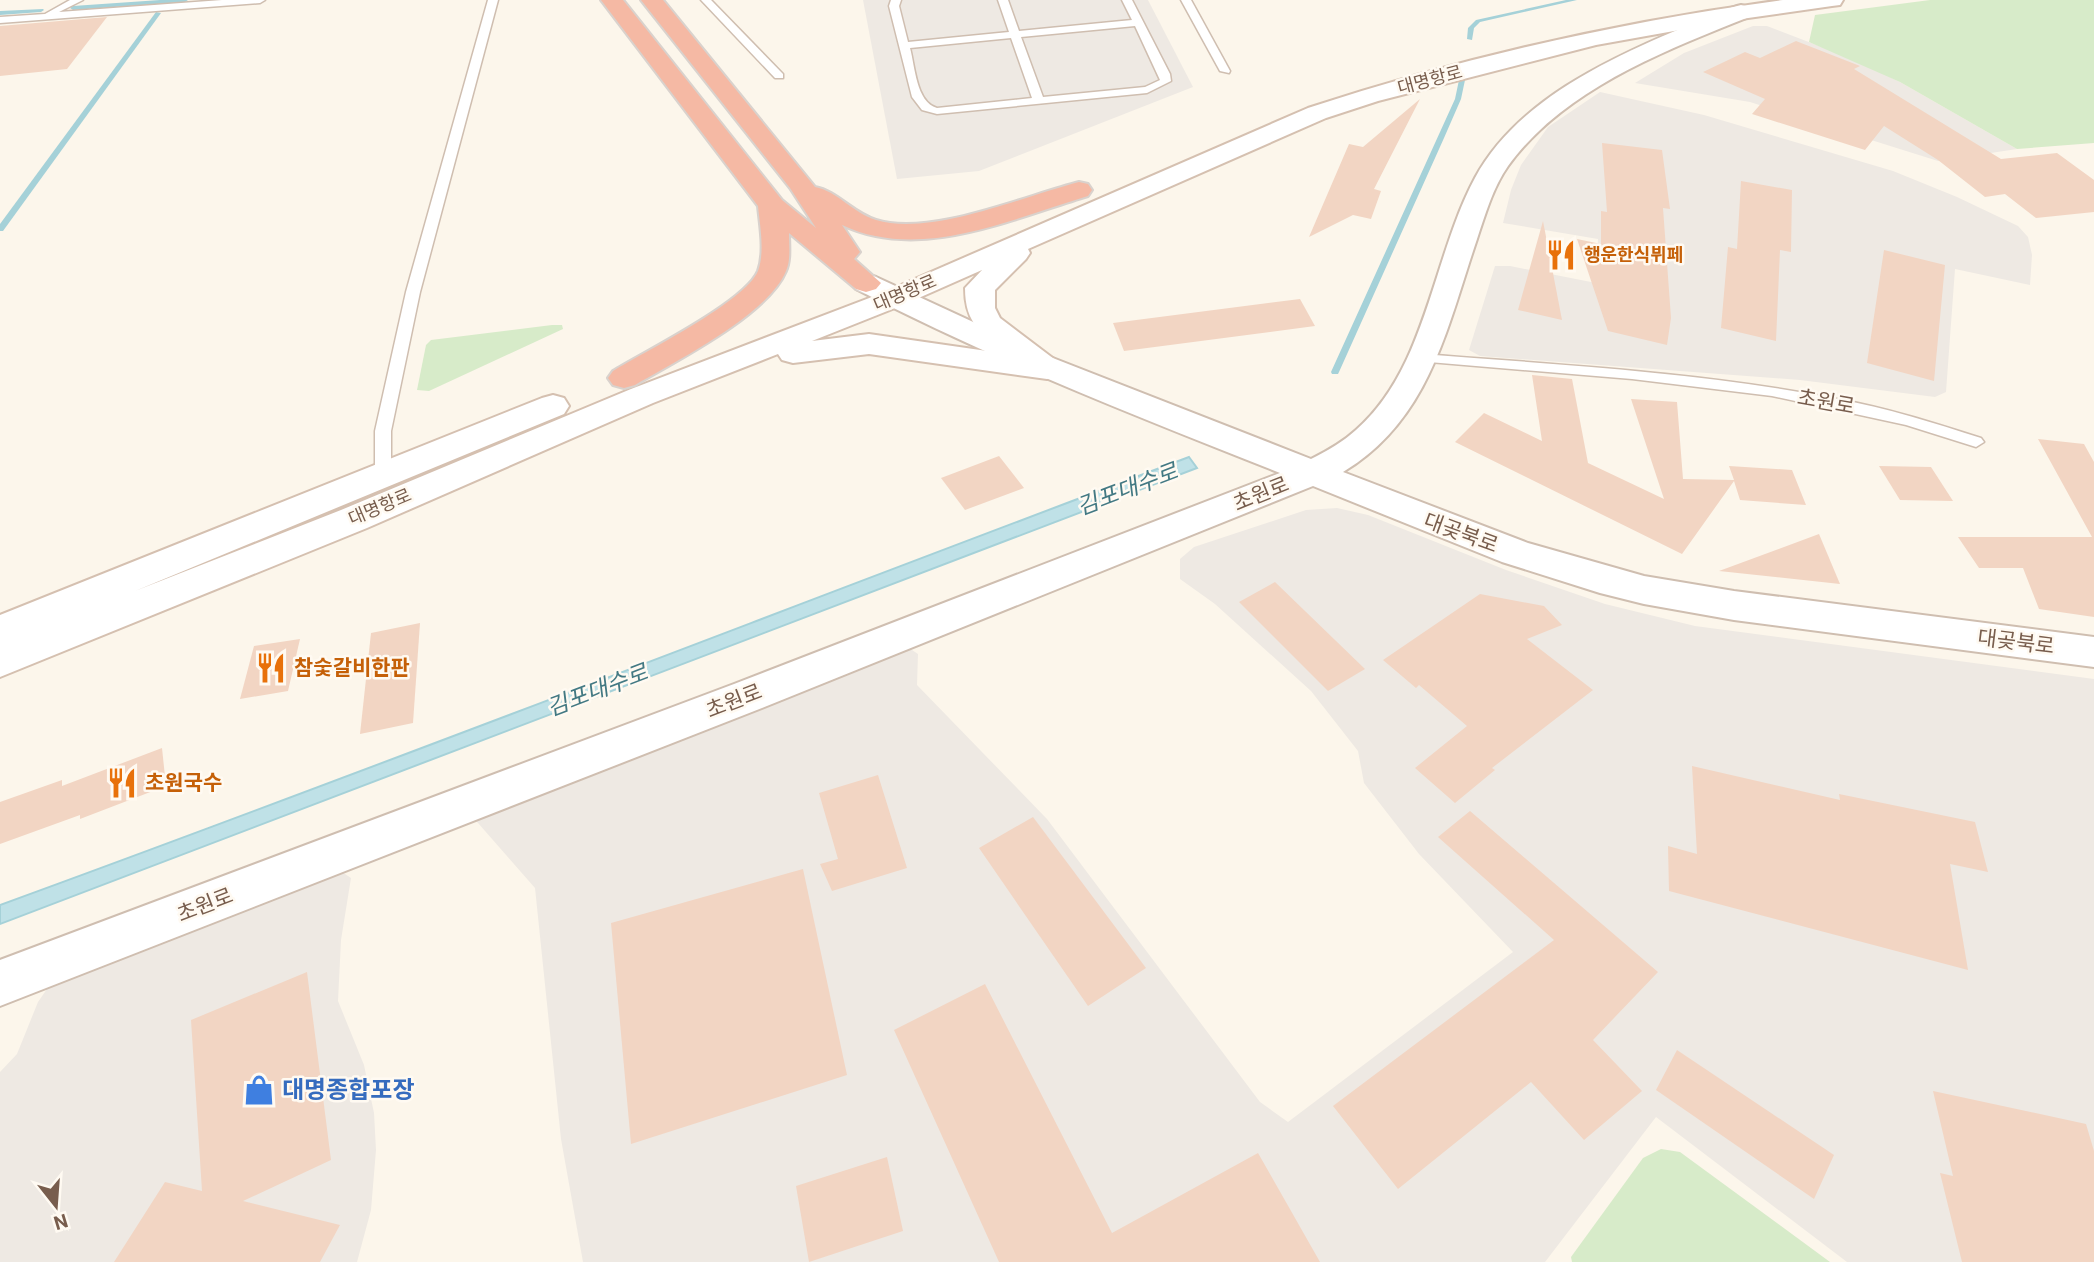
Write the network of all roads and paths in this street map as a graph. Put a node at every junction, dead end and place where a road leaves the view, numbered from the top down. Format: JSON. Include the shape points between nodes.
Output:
{"nodes":[{"id":1,"x":78,"y":0,"type":"edge"},
{"id":2,"x":261,"y":0,"type":"edge"},
{"id":3,"x":493,"y":0,"type":"edge"},
{"id":4,"x":612,"y":0,"type":"edge"},
{"id":5,"x":652,"y":0,"type":"edge"},
{"id":6,"x":706,"y":0,"type":"edge"},
{"id":7,"x":896,"y":0,"type":"edge"},
{"id":8,"x":1003,"y":0,"type":"edge"},
{"id":9,"x":1127,"y":0,"type":"edge"},
{"id":10,"x":1186,"y":0,"type":"edge"},
{"id":11,"x":1832,"y":0,"type":"edge"},
{"id":12,"x":1733,"y":6,"type":"edge"},
{"id":13,"x":41,"y":17,"type":"junction"},
{"id":14,"x":0,"y":20,"type":"edge"},
{"id":15,"x":1138,"y":23,"type":"junction"},
{"id":16,"x":1015,"y":35,"type":"junction"},
{"id":17,"x":1649,"y":38,"type":"junction"},
{"id":18,"x":904,"y":45,"type":"junction"},
{"id":19,"x":1224,"y":71,"type":"dead end"},
{"id":20,"x":779,"y":76,"type":"dead end"},
{"id":21,"x":1039,"y":101,"type":"junction"},
{"id":22,"x":800,"y":184,"type":"junction"},
{"id":23,"x":1079,"y":190,"type":"junction"},
{"id":24,"x":772,"y":206,"type":"junction"},
{"id":25,"x":1030,"y":239,"type":"junction"},
{"id":26,"x":881,"y":290,"type":"junction"},
{"id":27,"x":1422,"y":358,"type":"junction"},
{"id":28,"x":1047,"y":369,"type":"junction"},
{"id":29,"x":633,"y":387,"type":"junction"},
{"id":30,"x":1976,"y":442,"type":"dead end"},
{"id":31,"x":1314,"y":473,"type":"junction"},
{"id":32,"x":383,"y":474,"type":"junction"},
{"id":33,"x":0,"y":631,"type":"edge"},
{"id":34,"x":2094,"y":652,"type":"edge"},
{"id":35,"x":0,"y":661,"type":"edge"},
{"id":36,"x":0,"y":983,"type":"edge"}],
"edges":[{"from":1,"to":13,"type":"lane"},
{"from":2,"to":13,"type":"lane"},
{"from":3,"to":32,"type":"lane","via":[[413,292],[383,430]]},
{"from":4,"to":24,"type":"highway"},
{"from":5,"to":22,"type":"highway"},
{"from":6,"to":20,"type":"lane"},
{"from":7,"to":18,"type":"lane"},
{"from":8,"to":16,"type":"lane"},
{"from":9,"to":15,"type":"lane"},
{"from":10,"to":19,"type":"lane"},
{"from":11,"to":12,"type":"main road","name":"대명항로"},
{"from":12,"to":17,"type":"main road","name":"대명항로"},
{"from":12,"to":23,"type":"main road","name":"대명항로","via":[[1540,35],[1378,78],[1279,109]]},
{"from":13,"to":14,"type":"lane"},
{"from":15,"to":16,"type":"lane"},
{"from":15,"to":21,"type":"lane","via":[[1165,74],[1166,81],[1160,86]]},
{"from":16,"to":18,"type":"lane"},
{"from":16,"to":21,"type":"lane"},
{"from":17,"to":25,"type":"main road","name":"대명항로","via":[[1544,49],[1369,96],[1317,113]]},
{"from":17,"to":27,"type":"main road","name":"초원로","via":[[1554,107],[1497,162],[1461,244]]},
{"from":18,"to":21,"type":"lane","via":[[917,97],[926,108]]},
{"from":22,"to":23,"type":"highway","via":[[840,214],[872,229],[922,232],[971,223]]},
{"from":22,"to":26,"type":"highway"},
{"from":23,"to":26,"type":"main road","name":"대명항로"},
{"from":24,"to":26,"type":"highway"},
{"from":24,"to":29,"type":"highway","via":[[776,247],[772,273],[755,296]]},
{"from":25,"to":26,"type":"main road","name":"대명항로"},
{"from":25,"to":28,"type":"main road","via":[[980,288],[980,307],[988,323]]},
{"from":26,"to":28,"type":"main road","name":"대곶북로","via":[[942,323]]},
{"from":26,"to":29,"type":"main road","name":"대명항로"},
{"from":27,"to":30,"type":"lane","name":"초원로","via":[[1718,382],[1872,410]]},
{"from":27,"to":31,"type":"main road","name":"초원로","via":[[1416,374],[1374,433]]},
{"from":28,"to":29,"type":"main road","via":[[869,344],[760,359]]},
{"from":28,"to":31,"type":"main road","name":"대곶북로"},
{"from":29,"to":32,"type":"main road","name":"대명항로"},
{"from":29,"to":35,"type":"main road","name":"대명항로","via":[[354,519]]},
{"from":31,"to":34,"type":"main road","name":"대곶북로","via":[[1460,534],[1546,564],[1643,590]]},
{"from":31,"to":36,"type":"main road","name":"초원로"},
{"from":32,"to":33,"type":"main road","name":"대명항로"}]}
